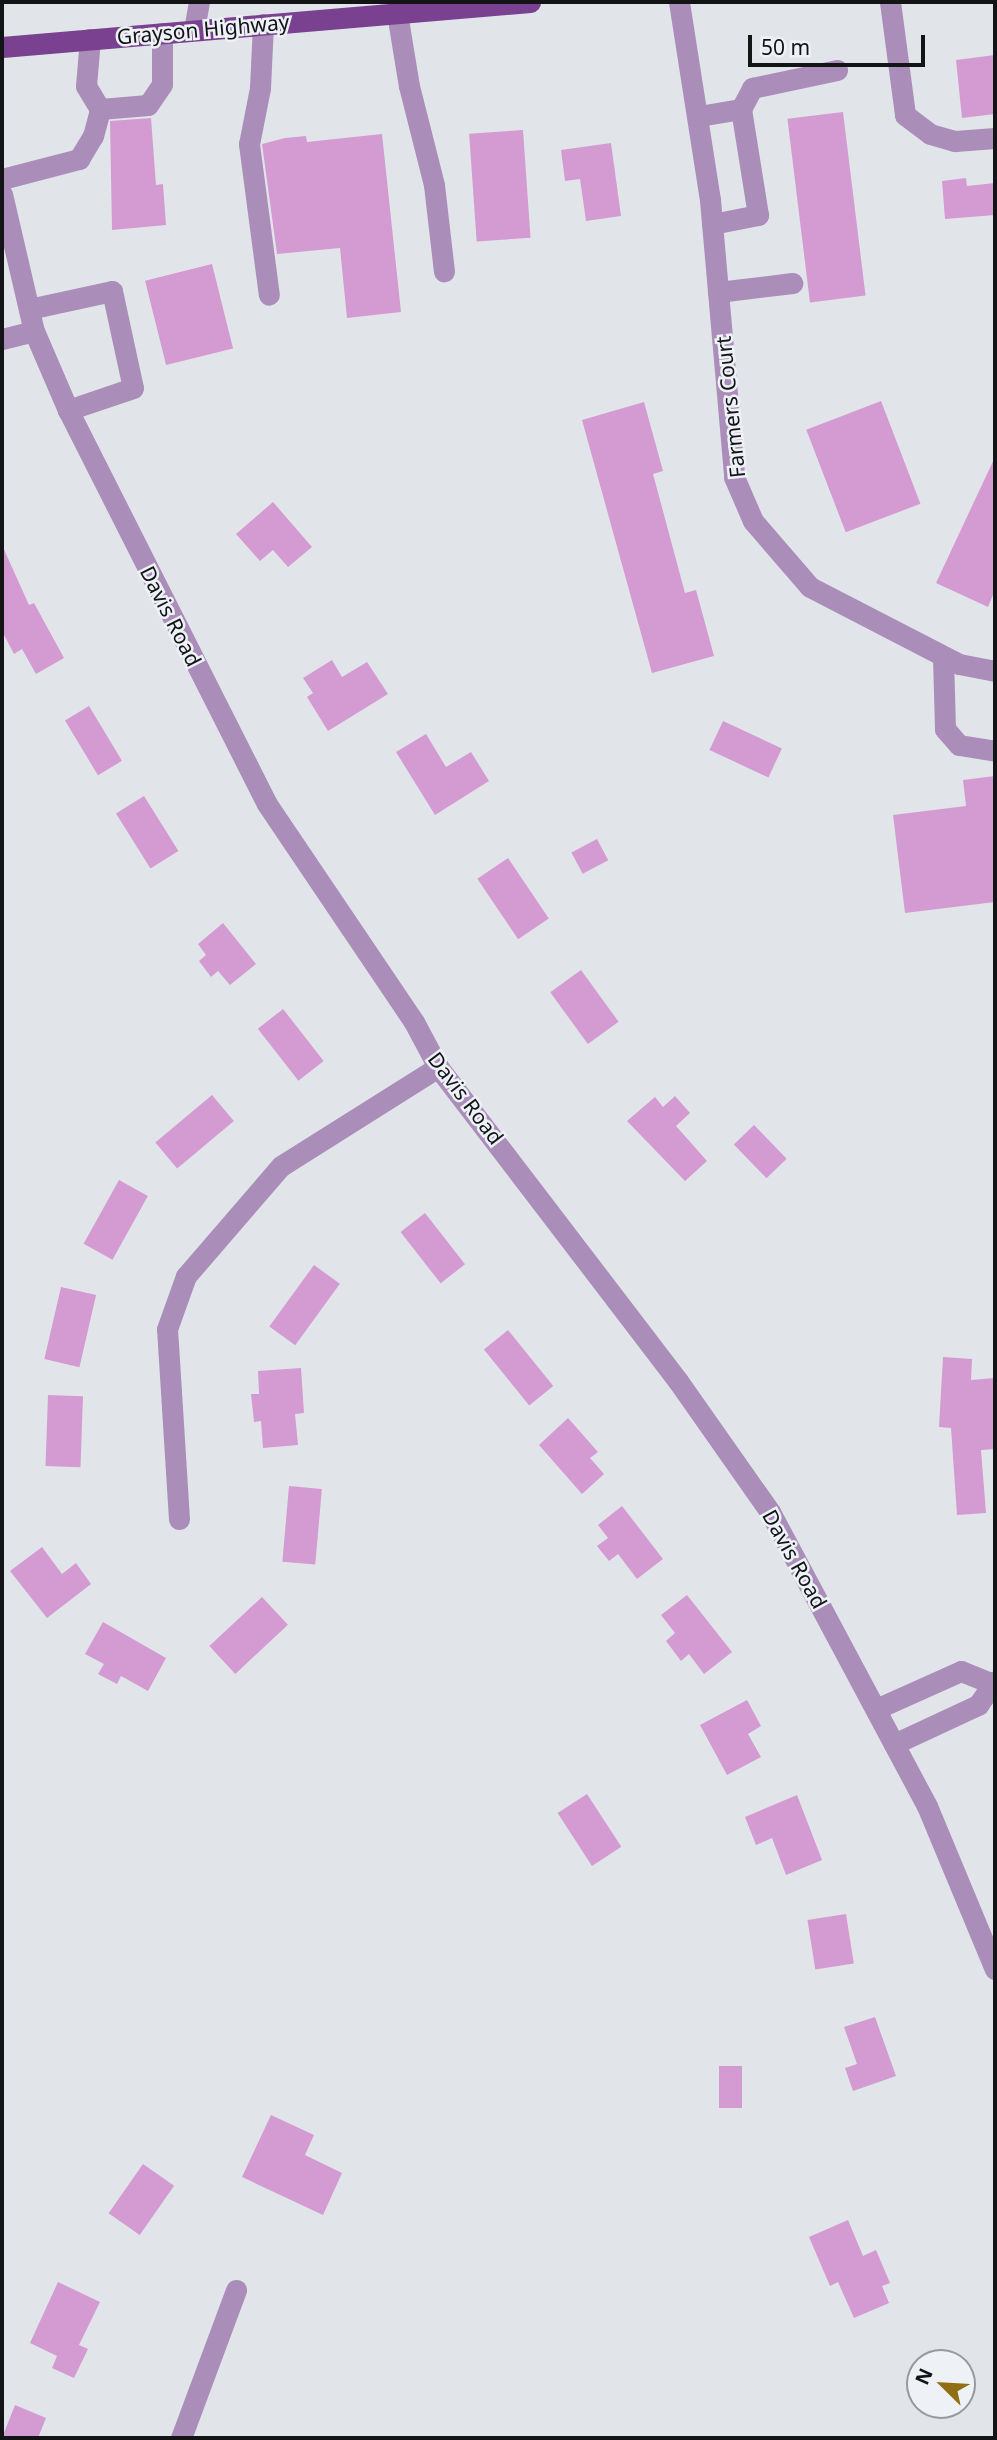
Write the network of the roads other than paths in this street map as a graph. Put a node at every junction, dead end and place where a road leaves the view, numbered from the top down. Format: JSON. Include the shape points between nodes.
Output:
{"nodes":[{"id":1,"x":199,"y":2,"type":"edge"},
{"id":2,"x":530,"y":2,"type":"edge"},
{"id":3,"x":679,"y":2,"type":"edge"},
{"id":4,"x":890,"y":2,"type":"edge"},
{"id":5,"x":502,"y":3,"type":"edge"},
{"id":6,"x":397,"y":13,"type":"junction"},
{"id":7,"x":263,"y":24,"type":"junction"},
{"id":8,"x":194,"y":30,"type":"junction"},
{"id":9,"x":162,"y":33,"type":"junction"},
{"id":10,"x":90,"y":39,"type":"junction"},
{"id":11,"x":2,"y":47,"type":"edge"},
{"id":12,"x":838,"y":70,"type":"dead end"},
{"id":13,"x":100,"y":109,"type":"junction"},
{"id":14,"x":741,"y":109,"type":"junction"},
{"id":15,"x":699,"y":116,"type":"junction"},
{"id":16,"x":995,"y":138,"type":"edge"},
{"id":17,"x":2,"y":179,"type":"edge"},
{"id":18,"x":2,"y":194,"type":"edge"},
{"id":19,"x":712,"y":224,"type":"junction"},
{"id":20,"x":444,"y":271,"type":"dead end"},
{"id":21,"x":792,"y":282,"type":"dead end"},
{"id":22,"x":718,"y":292,"type":"junction"},
{"id":23,"x":269,"y":295,"type":"dead end"},
{"id":24,"x":29,"y":309,"type":"junction"},
{"id":25,"x":34,"y":331,"type":"junction"},
{"id":26,"x":2,"y":340,"type":"edge"},
{"id":27,"x":68,"y":410,"type":"junction"},
{"id":28,"x":943,"y":657,"type":"junction"},
{"id":29,"x":995,"y":671,"type":"edge"},
{"id":30,"x":995,"y":751,"type":"edge"},
{"id":31,"x":439,"y":1067,"type":"junction"},
{"id":32,"x":180,"y":1519,"type":"dead end"},
{"id":33,"x":993,"y":1682,"type":"edge"},
{"id":34,"x":876,"y":1709,"type":"junction"},
{"id":35,"x":894,"y":1744,"type":"junction"},
{"id":36,"x":995,"y":1969,"type":"edge"},
{"id":37,"x":236,"y":2290,"type":"dead end"},
{"id":38,"x":181,"y":2438,"type":"edge"}],
"edges":[{"from":1,"to":8,"type":"street"},
{"from":2,"to":5,"type":"main road","name":"Grayson Highway"},
{"from":3,"to":15,"type":"street","name":"Farmers Court"},
{"from":4,"to":16,"type":"street","via":[[905,115],[930,134],[955,141]]},
{"from":5,"to":6,"type":"main road","name":"Grayson Highway"},
{"from":6,"to":7,"type":"main road","name":"Grayson Highway"},
{"from":6,"to":20,"type":"street","via":[[409,86],[434,185]]},
{"from":7,"to":8,"type":"main road","name":"Grayson Highway"},
{"from":7,"to":23,"type":"street","via":[[260,88],[249,144]]},
{"from":8,"to":9,"type":"main road","name":"Grayson Highway"},
{"from":9,"to":10,"type":"main road","name":"Grayson Highway"},
{"from":9,"to":13,"type":"street","via":[[162,84],[149,105]]},
{"from":10,"to":11,"type":"main road","name":"Grayson Highway"},
{"from":10,"to":13,"type":"street","via":[[86,86]]},
{"from":12,"to":14,"type":"street","via":[[752,88]]},
{"from":13,"to":17,"type":"street","via":[[93,136],[79,159]]},
{"from":14,"to":15,"type":"street"},
{"from":14,"to":19,"type":"street","via":[[758,215]]},
{"from":15,"to":19,"type":"street","name":"Farmers Court"},
{"from":18,"to":24,"type":"street","name":"Davis Road"},
{"from":19,"to":22,"type":"street","name":"Farmers Court"},
{"from":21,"to":22,"type":"street"},
{"from":22,"to":28,"type":"street","name":"Farmers Court","via":[[734,477],[753,521],[810,587]]},
{"from":24,"to":25,"type":"street","name":"Davis Road"},
{"from":24,"to":27,"type":"street","via":[[112,292],[133,388]]},
{"from":25,"to":26,"type":"street"},
{"from":25,"to":27,"type":"street","name":"Davis Road"},
{"from":27,"to":31,"type":"street","name":"Davis Road","via":[[267,804],[414,1022]]},
{"from":28,"to":29,"type":"street","name":"Farmers Court"},
{"from":28,"to":30,"type":"street","via":[[945,729],[959,745]]},
{"from":31,"to":32,"type":"street","via":[[281,1166],[186,1276],[167,1329]]},
{"from":31,"to":34,"type":"street","name":"Davis Road","via":[[677,1381],[770,1512]]},
{"from":33,"to":34,"type":"street","via":[[961,1671]]},
{"from":33,"to":35,"type":"street","via":[[978,1705]]},
{"from":34,"to":35,"type":"street","name":"Davis Road"},
{"from":35,"to":36,"type":"street","name":"Davis Road","via":[[927,1806]]},
{"from":37,"to":38,"type":"street"}]}
